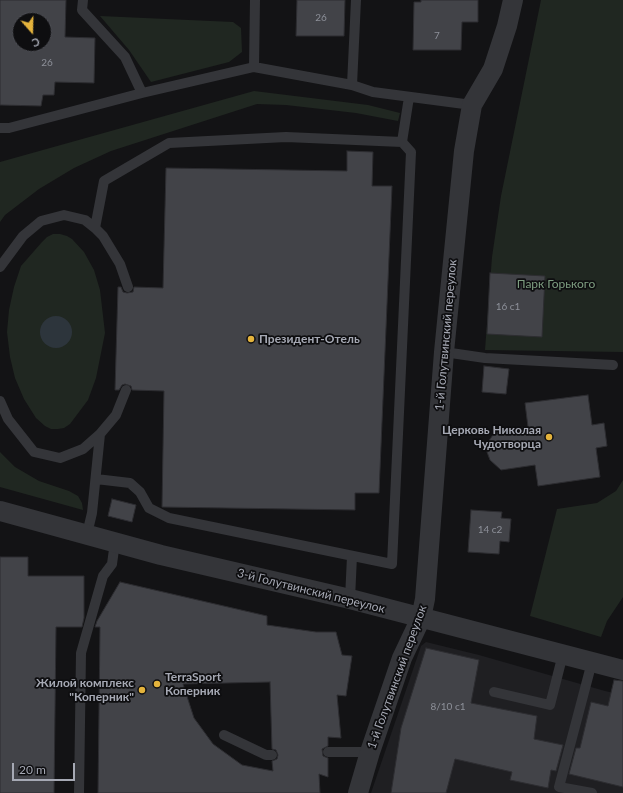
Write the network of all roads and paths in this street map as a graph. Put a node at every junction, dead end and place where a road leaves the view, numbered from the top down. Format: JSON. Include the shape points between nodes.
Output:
{"nodes":[{"id":1,"x":83,"y":0,"type":"edge"},
{"id":2,"x":255,"y":0,"type":"edge"},
{"id":3,"x":356,"y":0,"type":"edge"},
{"id":4,"x":513,"y":0,"type":"edge"},
{"id":5,"x":254,"y":67,"type":"junction"},
{"id":6,"x":352,"y":85,"type":"junction"},
{"id":7,"x":142,"y":93,"type":"junction"},
{"id":8,"x":409,"y":97,"type":"junction"},
{"id":9,"x":472,"y":105,"type":"junction"},
{"id":10,"x":0,"y":128,"type":"edge"},
{"id":11,"x":402,"y":142,"type":"junction"},
{"id":12,"x":96,"y":228,"type":"junction"},
{"id":13,"x":0,"y":267,"type":"edge"},
{"id":14,"x":128,"y":287,"type":"dead end"},
{"id":15,"x":444,"y":352,"type":"junction"},
{"id":16,"x":613,"y":365,"type":"dead end"},
{"id":17,"x":126,"y":390,"type":"dead end"},
{"id":18,"x":0,"y":401,"type":"edge"},
{"id":19,"x":100,"y":434,"type":"junction"},
{"id":20,"x":96,"y":479,"type":"junction"},
{"id":21,"x":0,"y":511,"type":"edge"},
{"id":22,"x":87,"y":534,"type":"junction"},
{"id":23,"x":115,"y":542,"type":"junction"},
{"id":24,"x":352,"y":556,"type":"junction"},
{"id":25,"x":350,"y":599,"type":"junction"},
{"id":26,"x":421,"y":618,"type":"junction"},
{"id":27,"x":563,"y":654,"type":"junction"},
{"id":28,"x":592,"y":662,"type":"junction"},
{"id":29,"x":623,"y":670,"type":"edge"},
{"id":30,"x":494,"y":692,"type":"dead end"},
{"id":31,"x":224,"y":735,"type":"dead end"},
{"id":32,"x":328,"y":752,"type":"dead end"},
{"id":33,"x":370,"y":752,"type":"junction"},
{"id":34,"x":272,"y":755,"type":"dead end"},
{"id":35,"x":79,"y":793,"type":"edge"},
{"id":36,"x":358,"y":793,"type":"edge"},
{"id":37,"x":592,"y":793,"type":"edge"}],
"edges":[{"from":1,"to":7,"type":"lane","via":[[82,10],[125,57]]},
{"from":2,"to":5,"type":"lane"},
{"from":3,"to":6,"type":"lane"},
{"from":4,"to":9,"type":"street","via":[[493,69]]},
{"from":5,"to":6,"type":"lane"},
{"from":5,"to":7,"type":"lane"},
{"from":6,"to":8,"type":"lane","via":[[373,92]]},
{"from":7,"to":10,"type":"lane","via":[[10,128]]},
{"from":8,"to":9,"type":"lane"},
{"from":8,"to":11,"type":"lane"},
{"from":9,"to":15,"type":"street","name":"1-й Голутвинский переулок","via":[[464,151]]},
{"from":11,"to":12,"type":"lane","via":[[286,137],[169,143],[104,181]]},
{"from":11,"to":24,"type":"lane","via":[[411,152],[392,564]]},
{"from":12,"to":13,"type":"lane","via":[[85,220],[64,215],[41,221],[23,236]]},
{"from":12,"to":14,"type":"lane","via":[[120,264]]},
{"from":15,"to":16,"type":"lane","via":[[485,358]]},
{"from":15,"to":26,"type":"street","name":"1-й Голутвинский переулок","via":[[426,598]]},
{"from":17,"to":19,"type":"lane","via":[[116,415]]},
{"from":18,"to":19,"type":"lane","via":[[8,419],[34,452],[60,458],[83,449]]},
{"from":19,"to":20,"type":"lane"},
{"from":20,"to":22,"type":"lane"},
{"from":20,"to":24,"type":"lane","via":[[130,482],[140,492],[149,508],[169,518]]},
{"from":21,"to":22,"type":"street","name":"3-й Голутвинский переулок"},
{"from":22,"to":23,"type":"street","name":"3-й Голутвинский переулок"},
{"from":23,"to":25,"type":"street","name":"3-й Голутвинский переулок"},
{"from":23,"to":35,"type":"lane","via":[[112,564],[103,576],[81,653]]},
{"from":24,"to":25,"type":"lane"},
{"from":25,"to":26,"type":"street","name":"3-й Голутвинский переулок"},
{"from":26,"to":27,"type":"street","name":"3-й Голутвинский переулок"},
{"from":26,"to":33,"type":"street","name":"1-й Голутвинский переулок","via":[[402,658]]},
{"from":27,"to":28,"type":"street","name":"3-й Голутвинский переулок"},
{"from":27,"to":30,"type":"lane","via":[[550,705]]},
{"from":28,"to":29,"type":"street","name":"3-й Голутвинский переулок"},
{"from":28,"to":37,"type":"lane","via":[[559,787]]},
{"from":31,"to":34,"type":"lane","via":[[266,755]]},
{"from":32,"to":33,"type":"lane"},
{"from":33,"to":36,"type":"street","name":"1-й Голутвинский переулок"}]}
